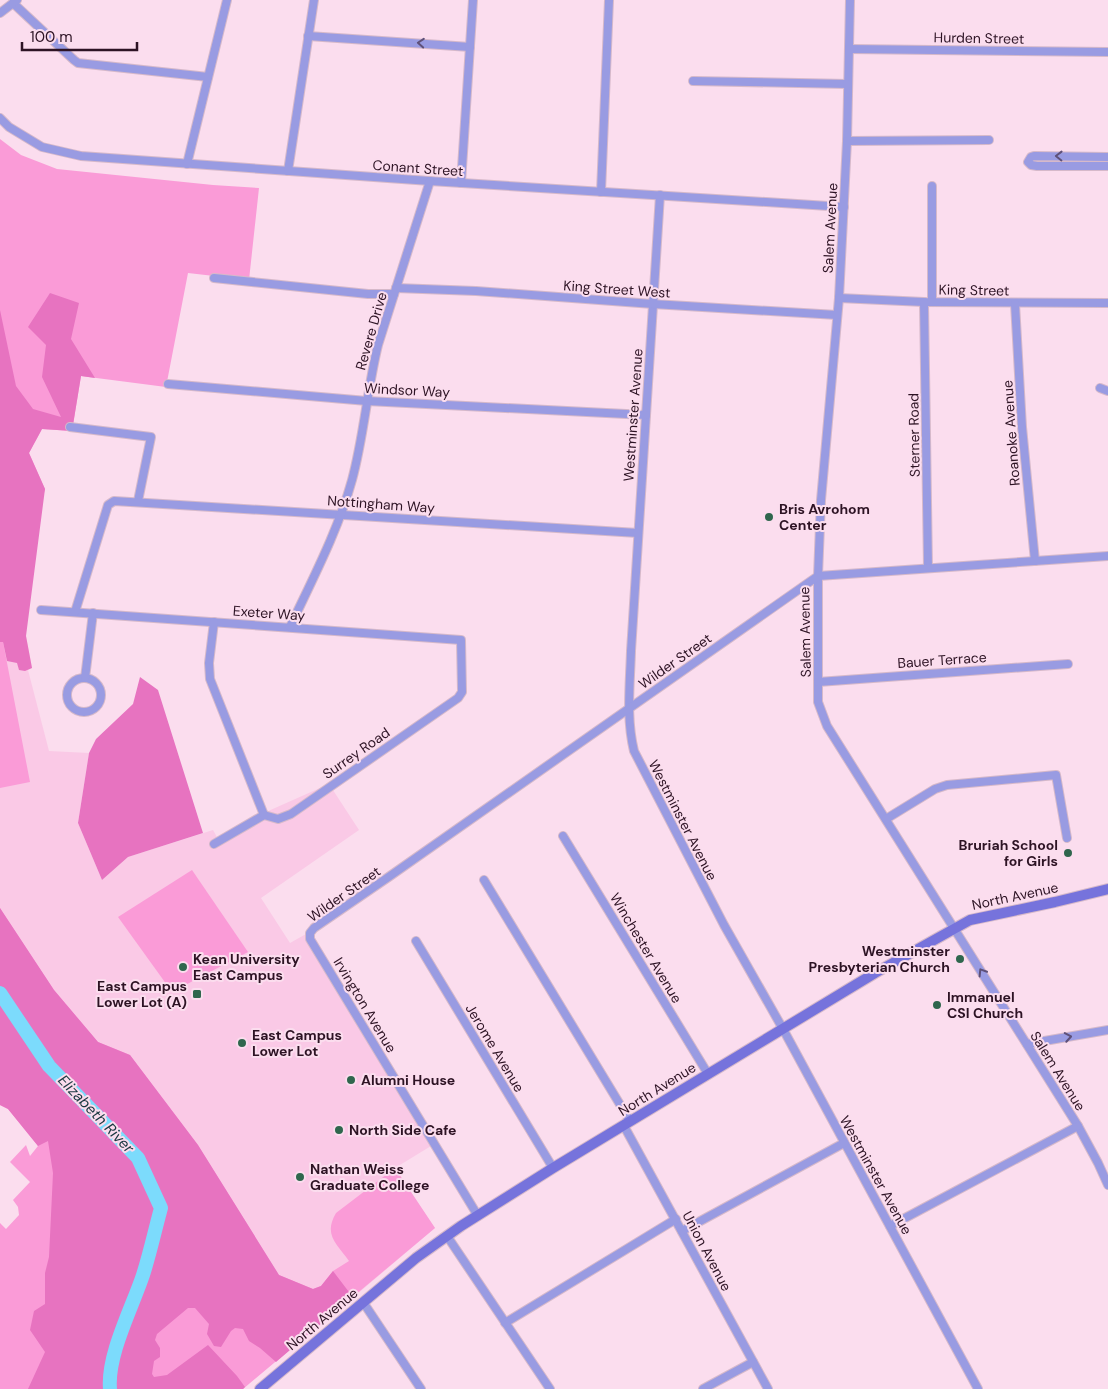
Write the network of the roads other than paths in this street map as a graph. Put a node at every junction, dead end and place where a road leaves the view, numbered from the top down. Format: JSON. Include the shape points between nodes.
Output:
{"nodes":[{"id":1,"x":227,"y":0,"type":"edge"},
{"id":2,"x":314,"y":0,"type":"edge"},
{"id":3,"x":473,"y":0,"type":"edge"},
{"id":4,"x":609,"y":0,"type":"edge"},
{"id":5,"x":850,"y":0,"type":"edge"},
{"id":6,"x":15,"y":1,"type":"edge"},
{"id":7,"x":0,"y":13,"type":"edge"},
{"id":8,"x":308,"y":36,"type":"junction"},
{"id":9,"x":470,"y":47,"type":"junction"},
{"id":10,"x":849,"y":49,"type":"junction"},
{"id":11,"x":1108,"y":52,"type":"edge"},
{"id":12,"x":208,"y":77,"type":"junction"},
{"id":13,"x":693,"y":81,"type":"dead end"},
{"id":14,"x":848,"y":84,"type":"junction"},
{"id":15,"x":0,"y":118,"type":"edge"},
{"id":16,"x":989,"y":140,"type":"dead end"},
{"id":17,"x":847,"y":141,"type":"junction"},
{"id":18,"x":1086,"y":157,"type":"junction"},
{"id":19,"x":1108,"y":157,"type":"edge"},
{"id":20,"x":187,"y":164,"type":"junction"},
{"id":21,"x":1086,"y":166,"type":"junction"},
{"id":22,"x":1108,"y":166,"type":"edge"},
{"id":23,"x":288,"y":171,"type":"junction"},
{"id":24,"x":430,"y":181,"type":"junction"},
{"id":25,"x":461,"y":183,"type":"junction"},
{"id":26,"x":932,"y":186,"type":"dead end"},
{"id":27,"x":601,"y":192,"type":"junction"},
{"id":28,"x":660,"y":195,"type":"junction"},
{"id":29,"x":844,"y":207,"type":"junction"},
{"id":30,"x":214,"y":278,"type":"dead end"},
{"id":31,"x":395,"y":291,"type":"junction"},
{"id":32,"x":839,"y":298,"type":"junction"},
{"id":33,"x":928,"y":302,"type":"junction"},
{"id":34,"x":1108,"y":303,"type":"edge"},
{"id":35,"x":653,"y":304,"type":"junction"},
{"id":36,"x":1015,"y":304,"type":"junction"},
{"id":37,"x":837,"y":315,"type":"junction"},
{"id":38,"x":168,"y":384,"type":"dead end"},
{"id":39,"x":1100,"y":388,"type":"dead end"},
{"id":40,"x":1108,"y":391,"type":"edge"},
{"id":41,"x":367,"y":401,"type":"junction"},
{"id":42,"x":646,"y":416,"type":"junction"},
{"id":43,"x":70,"y":427,"type":"dead end"},
{"id":44,"x":138,"y":501,"type":"junction"},
{"id":45,"x":340,"y":514,"type":"junction"},
{"id":46,"x":638,"y":533,"type":"junction"},
{"id":47,"x":1108,"y":556,"type":"edge"},
{"id":48,"x":1035,"y":561,"type":"junction"},
{"id":49,"x":928,"y":568,"type":"junction"},
{"id":50,"x":818,"y":576,"type":"junction"},
{"id":51,"x":40,"y":610,"type":"dead end"},
{"id":52,"x":75,"y":612,"type":"junction"},
{"id":53,"x":93,"y":613,"type":"junction"},
{"id":54,"x":214,"y":622,"type":"junction"},
{"id":55,"x":290,"y":628,"type":"junction"},
{"id":56,"x":461,"y":640,"type":"joint"},
{"id":57,"x":1068,"y":664,"type":"dead end"},
{"id":58,"x":85,"y":678,"type":"junction"},
{"id":59,"x":818,"y":682,"type":"junction"},
{"id":60,"x":629,"y":709,"type":"junction"},
{"id":61,"x":264,"y":815,"type":"junction"},
{"id":62,"x":886,"y":819,"type":"junction"},
{"id":63,"x":563,"y":836,"type":"dead end"},
{"id":64,"x":1066,"y":838,"type":"dead end"},
{"id":65,"x":214,"y":844,"type":"dead end"},
{"id":66,"x":484,"y":880,"type":"dead end"},
{"id":67,"x":1108,"y":889,"type":"edge"},
{"id":68,"x":954,"y":929,"type":"junction"},
{"id":69,"x":310,"y":933,"type":"joint"},
{"id":70,"x":416,"y":941,"type":"dead end"},
{"id":71,"x":783,"y":1028,"type":"junction"},
{"id":72,"x":1108,"y":1030,"type":"edge"},
{"id":73,"x":1027,"y":1044,"type":"junction"},
{"id":74,"x":708,"y":1074,"type":"junction"},
{"id":75,"x":627,"y":1124,"type":"junction"},
{"id":76,"x":1078,"y":1126,"type":"junction"},
{"id":77,"x":844,"y":1143,"type":"junction"},
{"id":78,"x":553,"y":1168,"type":"junction"},
{"id":79,"x":1108,"y":1185,"type":"edge"},
{"id":80,"x":478,"y":1216,"type":"junction"},
{"id":81,"x":676,"y":1219,"type":"junction"},
{"id":82,"x":890,"y":1226,"type":"junction"},
{"id":83,"x":682,"y":1231,"type":"junction"},
{"id":84,"x":447,"y":1236,"type":"junction"},
{"id":85,"x":363,"y":1302,"type":"junction"},
{"id":86,"x":505,"y":1323,"type":"junction"},
{"id":87,"x":753,"y":1362,"type":"junction"},
{"id":88,"x":260,"y":1389,"type":"edge"},
{"id":89,"x":421,"y":1389,"type":"edge"},
{"id":90,"x":550,"y":1389,"type":"edge"},
{"id":91,"x":703,"y":1389,"type":"edge"},
{"id":92,"x":768,"y":1389,"type":"edge"},
{"id":93,"x":978,"y":1389,"type":"edge"}],
"edges":[{"from":1,"to":12,"type":"street"},
{"from":2,"to":8,"type":"street"},
{"from":3,"to":9,"type":"street"},
{"from":4,"to":27,"type":"street"},
{"from":5,"to":10,"type":"street","name":"Salem Avenue"},
{"from":6,"to":7,"type":"street"},
{"from":6,"to":12,"type":"street","via":[[78,63]]},
{"from":9,"to":8,"type":"street","one_way":true},
{"from":8,"to":23,"type":"street"},
{"from":9,"to":25,"type":"street"},
{"from":10,"to":11,"type":"street","name":"Hurden Street"},
{"from":10,"to":14,"type":"street","name":"Salem Avenue"},
{"from":12,"to":20,"type":"street"},
{"from":13,"to":14,"type":"street"},
{"from":14,"to":17,"type":"street","name":"Salem Avenue"},
{"from":15,"to":20,"type":"street","name":"Conant Street","via":[[42,147],[80,156]]},
{"from":16,"to":17,"type":"street"},
{"from":17,"to":29,"type":"street","name":"Salem Avenue"},
{"from":18,"to":19,"type":"street"},
{"from":18,"to":21,"type":"street"},
{"from":18,"to":21,"type":"street","one_way":true,"via":[[1034,156],[1028,162],[1037,166]]},
{"from":20,"to":23,"type":"street","name":"Conant Street"},
{"from":21,"to":22,"type":"street"},
{"from":23,"to":24,"type":"street","name":"Conant Street"},
{"from":24,"to":25,"type":"street","name":"Conant Street"},
{"from":24,"to":31,"type":"street","name":"Revere Drive"},
{"from":25,"to":27,"type":"street","name":"Conant Street"},
{"from":26,"to":33,"type":"street","name":"Sterner Road"},
{"from":27,"to":28,"type":"street","name":"Conant Street"},
{"from":28,"to":29,"type":"street","name":"Conant Street"},
{"from":28,"to":35,"type":"street","name":"Westminster Avenue"},
{"from":29,"to":32,"type":"street","name":"Salem Avenue"},
{"from":30,"to":31,"type":"street","name":"King Street West","via":[[368,294]]},
{"from":31,"to":35,"type":"street","name":"King Street West","via":[[476,291]]},
{"from":31,"to":41,"type":"street","name":"Revere Drive","via":[[376,353]]},
{"from":32,"to":33,"type":"street","name":"King Street"},
{"from":32,"to":37,"type":"street","name":"Salem Avenue"},
{"from":33,"to":36,"type":"street","name":"King Street"},
{"from":33,"to":49,"type":"street","name":"Sterner Road"},
{"from":34,"to":36,"type":"street","name":"King Street"},
{"from":35,"to":37,"type":"street","name":"King Street West"},
{"from":35,"to":42,"type":"street","name":"Westminster Avenue"},
{"from":36,"to":48,"type":"street","name":"Roanoke Avenue","via":[[1022,427]]},
{"from":37,"to":50,"type":"street","name":"Salem Avenue","via":[[821,500]]},
{"from":38,"to":41,"type":"street","name":"Windsor Way"},
{"from":39,"to":40,"type":"street"},
{"from":41,"to":42,"type":"street","name":"Windsor Way"},
{"from":41,"to":45,"type":"street","name":"Revere Drive","via":[[352,483]]},
{"from":42,"to":46,"type":"street","name":"Westminster Avenue"},
{"from":43,"to":44,"type":"street","via":[[151,437]]},
{"from":44,"to":45,"type":"street","name":"Nottingham Way"},
{"from":44,"to":52,"type":"street","name":"Nottingham Way","via":[[114,501],[108,505]]},
{"from":45,"to":46,"type":"street","name":"Nottingham Way"},
{"from":45,"to":55,"type":"street","name":"Revere Drive"},
{"from":46,"to":60,"type":"street","name":"Westminster Avenue"},
{"from":47,"to":48,"type":"street"},
{"from":48,"to":49,"type":"street"},
{"from":49,"to":50,"type":"street"},
{"from":50,"to":59,"type":"street","name":"Salem Avenue"},
{"from":50,"to":60,"type":"street","name":"Wilder Street"},
{"from":51,"to":52,"type":"street","name":"Exeter Way"},
{"from":52,"to":53,"type":"street","name":"Exeter Way"},
{"from":53,"to":54,"type":"street","name":"Exeter Way"},
{"from":53,"to":58,"type":"street"},
{"from":54,"to":55,"type":"street","name":"Exeter Way"},
{"from":54,"to":61,"type":"street","via":[[210,679]]},
{"from":55,"to":56,"type":"street","name":"Exeter Way"},
{"from":56,"to":61,"type":"street","name":"Surrey Road","via":[[462,692],[458,698],[291,814],[278,820]]},
{"from":57,"to":59,"type":"street","name":"Bauer Terrace"},
{"from":58,"to":58,"type":"street","via":[[74,681],[67,695],[70,705],[84,713],[95,709],[102,695],[95,681]]},
{"from":59,"to":62,"type":"street","name":"Salem Avenue","via":[[818,702],[827,726]]},
{"from":60,"to":69,"type":"street","name":"Wilder Street"},
{"from":60,"to":71,"type":"street","name":"Westminster Avenue","via":[[634,751],[641,766],[724,925]]},
{"from":61,"to":65,"type":"street"},
{"from":62,"to":64,"type":"street","via":[[947,785],[1056,775]]},
{"from":62,"to":68,"type":"street","name":"Salem Avenue"},
{"from":63,"to":74,"type":"street","name":"Winchester Avenue"},
{"from":66,"to":75,"type":"street","name":"Union Avenue"},
{"from":67,"to":68,"type":"main road","name":"North Avenue","via":[[970,920]]},
{"from":68,"to":71,"type":"main road","name":"North Avenue"},
{"from":73,"to":68,"type":"street","name":"Salem Avenue","one_way":true},
{"from":69,"to":80,"type":"street","name":"Irvington Avenue","via":[[310,939]]},
{"from":70,"to":78,"type":"street","name":"Jerome Avenue"},
{"from":71,"to":74,"type":"main road","name":"North Avenue"},
{"from":71,"to":77,"type":"street","name":"Westminster Avenue"},
{"from":73,"to":72,"type":"street","one_way":true},
{"from":73,"to":76,"type":"street","name":"Salem Avenue"},
{"from":74,"to":75,"type":"main road","name":"North Avenue"},
{"from":75,"to":78,"type":"main road","name":"North Avenue"},
{"from":75,"to":81,"type":"street","name":"Union Avenue"},
{"from":76,"to":79,"type":"street","name":"Salem Avenue","via":[[1102,1162]]},
{"from":76,"to":82,"type":"street"},
{"from":77,"to":82,"type":"street","name":"Westminster Avenue"},
{"from":77,"to":83,"type":"street"},
{"from":78,"to":80,"type":"main road","name":"North Avenue"},
{"from":80,"to":84,"type":"main road","name":"North Avenue"},
{"from":81,"to":83,"type":"street","name":"Union Avenue"},
{"from":81,"to":86,"type":"street"},
{"from":82,"to":93,"type":"street","name":"Westminster Avenue"},
{"from":83,"to":87,"type":"street","name":"Union Avenue"},
{"from":84,"to":85,"type":"main road","name":"North Avenue"},
{"from":84,"to":86,"type":"street"},
{"from":85,"to":88,"type":"main road","name":"North Avenue"},
{"from":85,"to":89,"type":"street"},
{"from":86,"to":90,"type":"street"},
{"from":87,"to":91,"type":"street"},
{"from":87,"to":92,"type":"street","name":"Union Avenue"}]}
